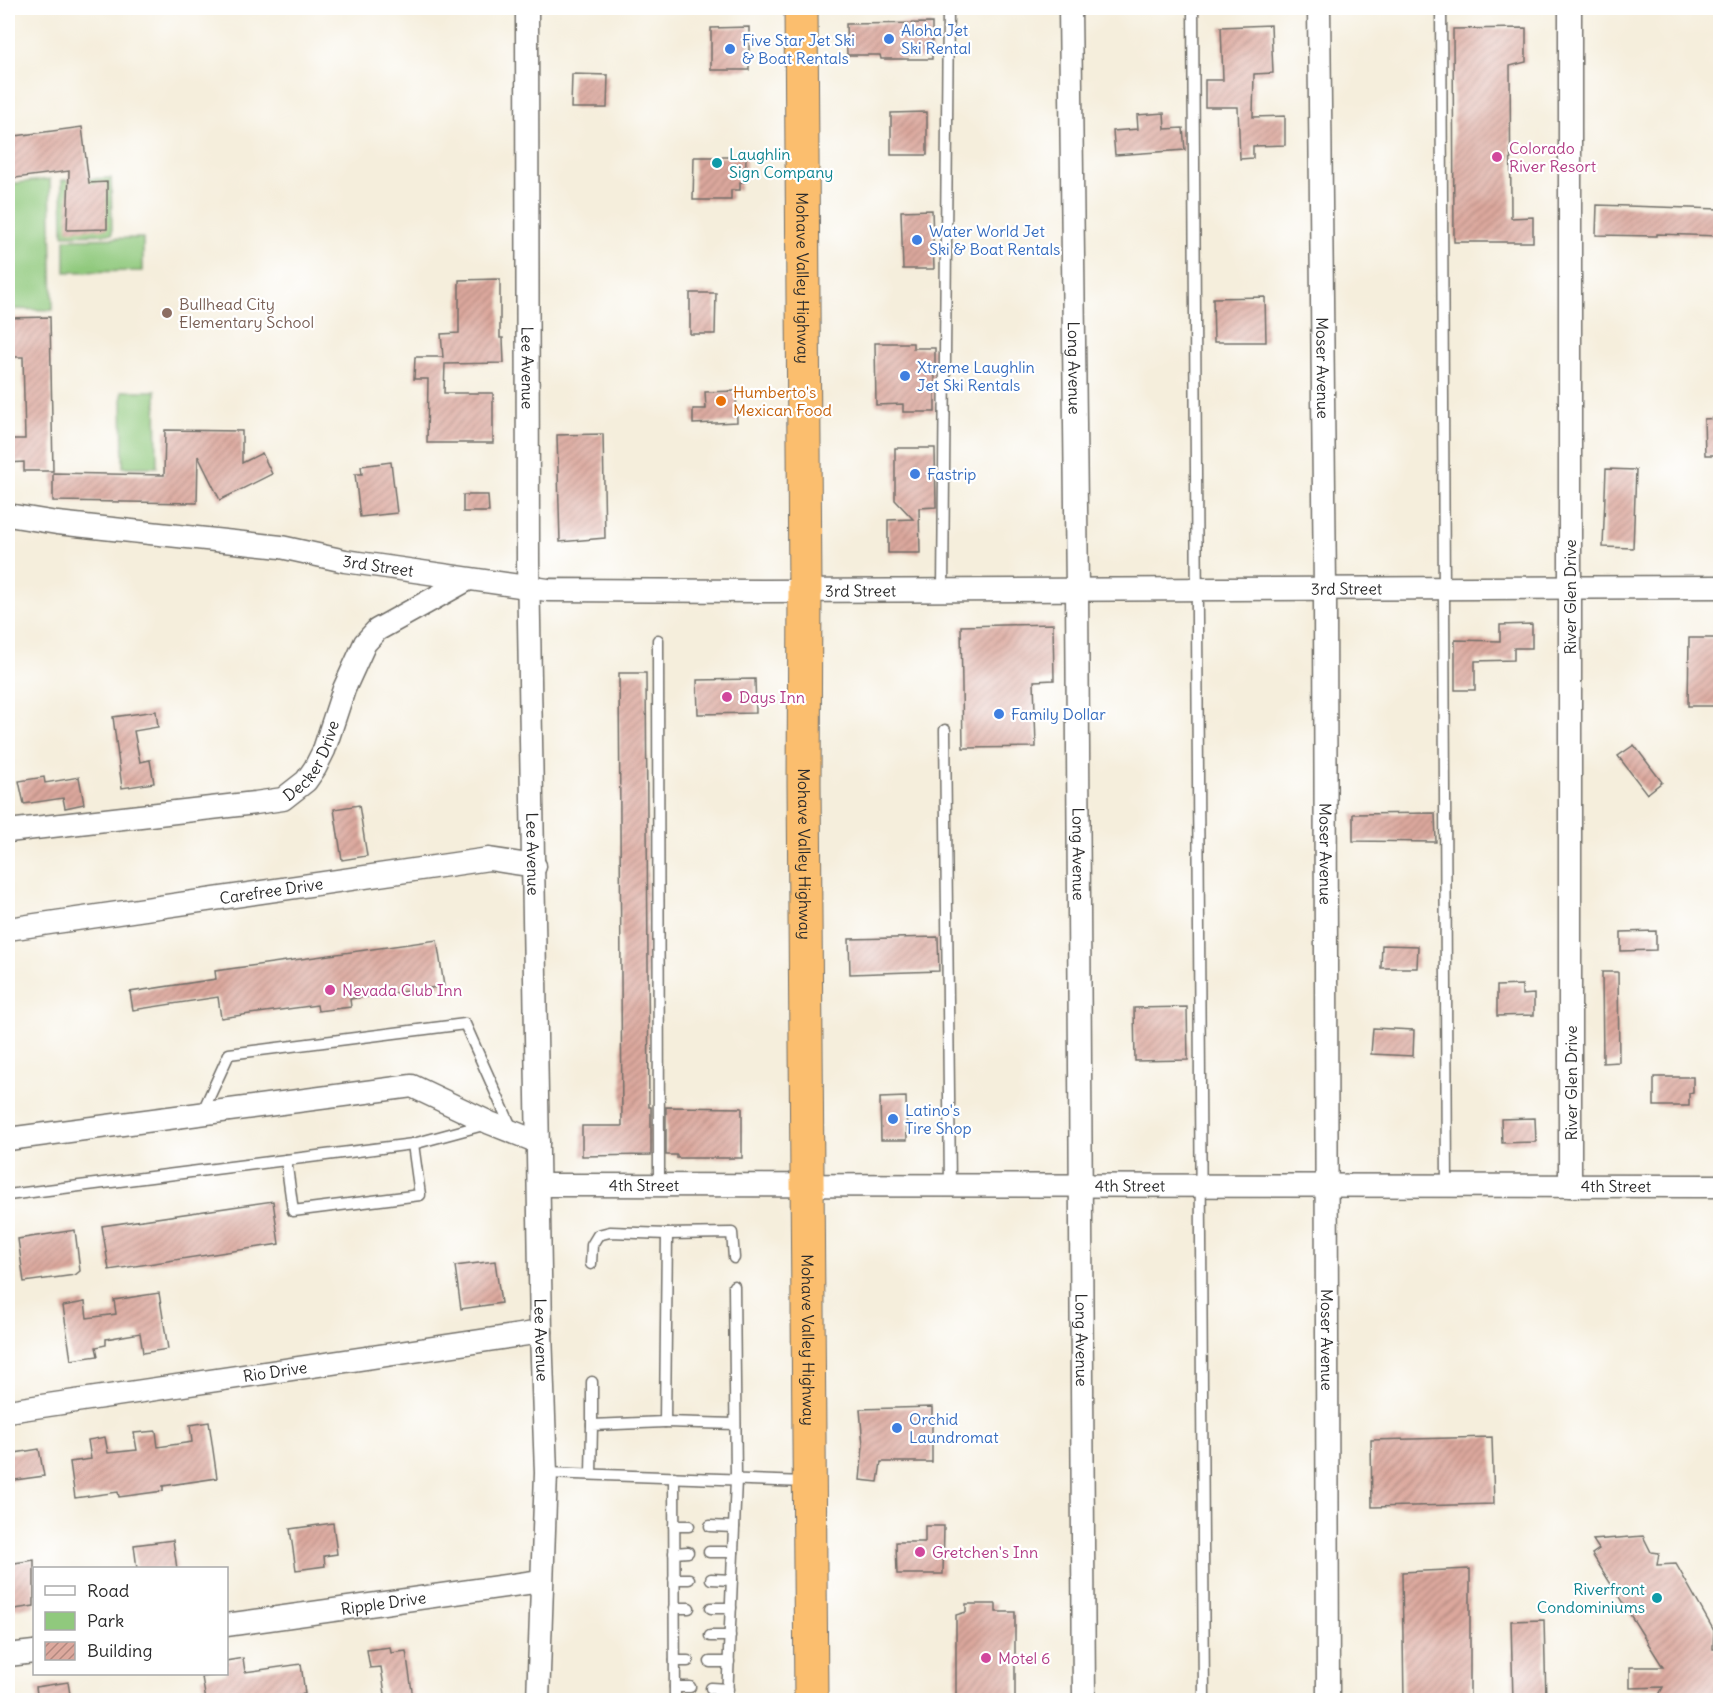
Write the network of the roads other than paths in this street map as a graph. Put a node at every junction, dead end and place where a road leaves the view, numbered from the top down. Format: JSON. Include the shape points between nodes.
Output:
{"nodes":[{"id":1,"x":527,"y":8,"type":"edge"},
{"id":2,"x":801,"y":8,"type":"edge"},
{"id":3,"x":948,"y":8,"type":"edge"},
{"id":4,"x":1070,"y":8,"type":"edge"},
{"id":5,"x":1192,"y":8,"type":"edge"},
{"id":6,"x":1319,"y":8,"type":"edge"},
{"id":7,"x":1441,"y":8,"type":"edge"},
{"id":8,"x":1570,"y":8,"type":"edge"},
{"id":9,"x":8,"y":515,"type":"edge"},
{"id":10,"x":468,"y":580,"type":"junction"},
{"id":11,"x":529,"y":586,"type":"junction"},
{"id":12,"x":1720,"y":587,"type":"edge"},
{"id":13,"x":1445,"y":588,"type":"junction"},
{"id":14,"x":1570,"y":588,"type":"junction"},
{"id":15,"x":1195,"y":589,"type":"junction"},
{"id":16,"x":1325,"y":589,"type":"junction"},
{"id":17,"x":943,"y":590,"type":"junction"},
{"id":18,"x":1077,"y":590,"type":"junction"},
{"id":19,"x":805,"y":591,"type":"junction"},
{"id":20,"x":658,"y":640,"type":"dead end"},
{"id":21,"x":945,"y":730,"type":"dead end"},
{"id":22,"x":8,"y":831,"type":"edge"},
{"id":23,"x":535,"y":866,"type":"junction"},
{"id":24,"x":8,"y":929,"type":"edge"},
{"id":25,"x":201,"y":1114,"type":"junction"},
{"id":26,"x":490,"y":1123,"type":"junction"},
{"id":27,"x":513,"y":1132,"type":"junction"},
{"id":28,"x":8,"y":1139,"type":"edge"},
{"id":29,"x":538,"y":1142,"type":"junction"},
{"id":30,"x":413,"y":1144,"type":"junction"},
{"id":31,"x":286,"y":1160,"type":"junction"},
{"id":32,"x":540,"y":1185,"type":"junction"},
{"id":33,"x":659,"y":1185,"type":"junction"},
{"id":34,"x":807,"y":1185,"type":"junction"},
{"id":35,"x":950,"y":1186,"type":"junction"},
{"id":36,"x":1082,"y":1186,"type":"junction"},
{"id":37,"x":1200,"y":1186,"type":"junction"},
{"id":38,"x":1326,"y":1186,"type":"junction"},
{"id":39,"x":1447,"y":1186,"type":"junction"},
{"id":40,"x":1570,"y":1186,"type":"junction"},
{"id":41,"x":1720,"y":1186,"type":"edge"},
{"id":42,"x":8,"y":1195,"type":"edge"},
{"id":43,"x":667,"y":1234,"type":"junction"},
{"id":44,"x":734,"y":1258,"type":"dead end"},
{"id":45,"x":591,"y":1264,"type":"dead end"},
{"id":46,"x":734,"y":1286,"type":"dead end"},
{"id":47,"x":541,"y":1332,"type":"junction"},
{"id":48,"x":591,"y":1382,"type":"dead end"},
{"id":49,"x":8,"y":1411,"type":"edge"},
{"id":50,"x":665,"y":1422,"type":"junction"},
{"id":51,"x":735,"y":1424,"type":"junction"},
{"id":52,"x":592,"y":1425,"type":"junction"},
{"id":53,"x":546,"y":1473,"type":"junction"},
{"id":54,"x":591,"y":1474,"type":"junction"},
{"id":55,"x":674,"y":1477,"type":"junction"},
{"id":56,"x":736,"y":1479,"type":"junction"},
{"id":57,"x":810,"y":1482,"type":"junction"},
{"id":58,"x":674,"y":1526,"type":"junction"},
{"id":59,"x":689,"y":1526,"type":"dead end"},
{"id":60,"x":710,"y":1527,"type":"dead end"},
{"id":61,"x":734,"y":1527,"type":"junction"},
{"id":62,"x":688,"y":1552,"type":"dead end"},
{"id":63,"x":709,"y":1552,"type":"dead end"},
{"id":64,"x":733,"y":1552,"type":"junction"},
{"id":65,"x":674,"y":1553,"type":"junction"},
{"id":66,"x":674,"y":1579,"type":"junction"},
{"id":67,"x":689,"y":1579,"type":"dead end"},
{"id":68,"x":711,"y":1580,"type":"dead end"},
{"id":69,"x":732,"y":1580,"type":"junction"},
{"id":70,"x":541,"y":1581,"type":"junction"},
{"id":71,"x":674,"y":1608,"type":"junction"},
{"id":72,"x":689,"y":1608,"type":"dead end"},
{"id":73,"x":711,"y":1608,"type":"dead end"},
{"id":74,"x":731,"y":1608,"type":"junction"},
{"id":75,"x":228,"y":1625,"type":"edge"},
{"id":76,"x":675,"y":1635,"type":"junction"},
{"id":77,"x":687,"y":1636,"type":"dead end"},
{"id":78,"x":710,"y":1636,"type":"dead end"},
{"id":79,"x":730,"y":1636,"type":"junction"},
{"id":80,"x":33,"y":1652,"type":"edge"},
{"id":81,"x":8,"y":1655,"type":"edge"},
{"id":82,"x":675,"y":1661,"type":"junction"},
{"id":83,"x":688,"y":1662,"type":"dead end"},
{"id":84,"x":710,"y":1662,"type":"dead end"},
{"id":85,"x":729,"y":1662,"type":"junction"},
{"id":86,"x":675,"y":1687,"type":"junction"},
{"id":87,"x":690,"y":1687,"type":"dead end"},
{"id":88,"x":711,"y":1688,"type":"dead end"},
{"id":89,"x":728,"y":1689,"type":"junction"},
{"id":90,"x":538,"y":1701,"type":"edge"},
{"id":91,"x":675,"y":1701,"type":"edge"},
{"id":92,"x":727,"y":1701,"type":"edge"},
{"id":93,"x":811,"y":1701,"type":"edge"},
{"id":94,"x":1084,"y":1701,"type":"edge"},
{"id":95,"x":1204,"y":1701,"type":"edge"},
{"id":96,"x":1328,"y":1701,"type":"edge"}],
"edges":[{"from":1,"to":11,"type":"street","name":"Lee Avenue"},
{"from":2,"to":19,"type":"highway","name":"Mohave Valley Highway"},
{"from":3,"to":17,"type":"lane"},
{"from":4,"to":18,"type":"street","name":"Long Avenue"},
{"from":5,"to":15,"type":"lane"},
{"from":6,"to":16,"type":"street","name":"Moser Avenue"},
{"from":7,"to":13,"type":"lane"},
{"from":8,"to":14,"type":"street","name":"River Glen Drive"},
{"from":9,"to":10,"type":"street","name":"3rd Street","via":[[281,547]]},
{"from":10,"to":11,"type":"street","name":"3rd Street"},
{"from":10,"to":22,"type":"street","name":"Decker Drive","via":[[377,630],[365,643],[315,768],[306,781],[283,799]]},
{"from":11,"to":19,"type":"street","name":"3rd Street","via":[[548,590]]},
{"from":11,"to":23,"type":"street","name":"Lee Avenue"},
{"from":12,"to":14,"type":"street","name":"3rd Street"},
{"from":13,"to":14,"type":"street","name":"3rd Street"},
{"from":13,"to":16,"type":"street","name":"3rd Street"},
{"from":13,"to":39,"type":"lane"},
{"from":14,"to":40,"type":"street","name":"River Glen Drive"},
{"from":15,"to":16,"type":"street","name":"3rd Street"},
{"from":15,"to":18,"type":"street","name":"3rd Street"},
{"from":15,"to":37,"type":"lane"},
{"from":16,"to":38,"type":"street","name":"Moser Avenue"},
{"from":17,"to":18,"type":"street","name":"3rd Street"},
{"from":17,"to":19,"type":"street","name":"3rd Street"},
{"from":18,"to":36,"type":"street","name":"Long Avenue"},
{"from":19,"to":34,"type":"highway","name":"Mohave Valley Highway"},
{"from":20,"to":33,"type":"lane"},
{"from":21,"to":35,"type":"lane"},
{"from":23,"to":24,"type":"street","name":"Carefree Drive","via":[[489,859]]},
{"from":23,"to":29,"type":"street","name":"Lee Avenue"},
{"from":25,"to":26,"type":"street","via":[[412,1086]]},
{"from":25,"to":27,"type":"lane","via":[[230,1054],[465,1024]]},
{"from":25,"to":28,"type":"street"},
{"from":26,"to":27,"type":"street"},
{"from":26,"to":30,"type":"lane"},
{"from":27,"to":29,"type":"street"},
{"from":29,"to":32,"type":"street","name":"Lee Avenue"},
{"from":30,"to":31,"type":"lane"},
{"from":30,"to":31,"type":"lane","via":[[420,1195],[409,1197],[292,1211]]},
{"from":31,"to":42,"type":"lane"},
{"from":32,"to":33,"type":"street","name":"4th Street"},
{"from":32,"to":47,"type":"street","name":"Lee Avenue"},
{"from":33,"to":34,"type":"street","name":"4th Street"},
{"from":34,"to":35,"type":"street","name":"4th Street"},
{"from":34,"to":57,"type":"highway","name":"Mohave Valley Highway"},
{"from":35,"to":36,"type":"street","name":"4th Street"},
{"from":36,"to":37,"type":"street","name":"4th Street"},
{"from":36,"to":94,"type":"street","name":"Long Avenue"},
{"from":37,"to":38,"type":"street","name":"4th Street"},
{"from":37,"to":95,"type":"lane"},
{"from":38,"to":39,"type":"street","name":"4th Street"},
{"from":38,"to":96,"type":"street","name":"Moser Avenue"},
{"from":39,"to":40,"type":"street","name":"4th Street"},
{"from":40,"to":41,"type":"street","name":"4th Street"},
{"from":43,"to":44,"type":"lane","via":[[732,1233]]},
{"from":43,"to":45,"type":"lane","via":[[598,1235],[592,1245]]},
{"from":43,"to":50,"type":"lane"},
{"from":46,"to":51,"type":"lane"},
{"from":47,"to":49,"type":"street","name":"Rio Drive"},
{"from":47,"to":53,"type":"street","name":"Lee Avenue"},
{"from":48,"to":52,"type":"lane"},
{"from":50,"to":51,"type":"lane"},
{"from":50,"to":52,"type":"lane"},
{"from":51,"to":56,"type":"lane"},
{"from":52,"to":54,"type":"lane"},
{"from":53,"to":54,"type":"lane"},
{"from":53,"to":70,"type":"street","name":"Lee Avenue"},
{"from":54,"to":55,"type":"lane"},
{"from":55,"to":56,"type":"lane"},
{"from":55,"to":58,"type":"lane"},
{"from":56,"to":57,"type":"lane"},
{"from":56,"to":61,"type":"lane"},
{"from":57,"to":93,"type":"highway","name":"Mohave Valley Highway"},
{"from":58,"to":59,"type":"lane"},
{"from":58,"to":65,"type":"lane"},
{"from":60,"to":61,"type":"lane"},
{"from":61,"to":64,"type":"lane"},
{"from":62,"to":65,"type":"lane"},
{"from":63,"to":64,"type":"lane"},
{"from":64,"to":69,"type":"lane"},
{"from":65,"to":66,"type":"lane"},
{"from":66,"to":67,"type":"lane"},
{"from":66,"to":71,"type":"lane"},
{"from":68,"to":69,"type":"lane"},
{"from":69,"to":74,"type":"lane"},
{"from":70,"to":75,"type":"street","name":"Ripple Drive"},
{"from":70,"to":90,"type":"street","name":"Lee Avenue"},
{"from":71,"to":72,"type":"lane"},
{"from":71,"to":76,"type":"lane"},
{"from":73,"to":74,"type":"lane"},
{"from":74,"to":79,"type":"lane"},
{"from":76,"to":77,"type":"lane"},
{"from":76,"to":82,"type":"lane"},
{"from":78,"to":79,"type":"lane"},
{"from":79,"to":85,"type":"lane"},
{"from":80,"to":81,"type":"street"},
{"from":82,"to":83,"type":"lane"},
{"from":82,"to":86,"type":"lane"},
{"from":84,"to":85,"type":"lane"},
{"from":85,"to":89,"type":"lane"},
{"from":86,"to":87,"type":"lane"},
{"from":86,"to":91,"type":"lane"},
{"from":88,"to":89,"type":"lane"},
{"from":89,"to":92,"type":"lane"}]}
